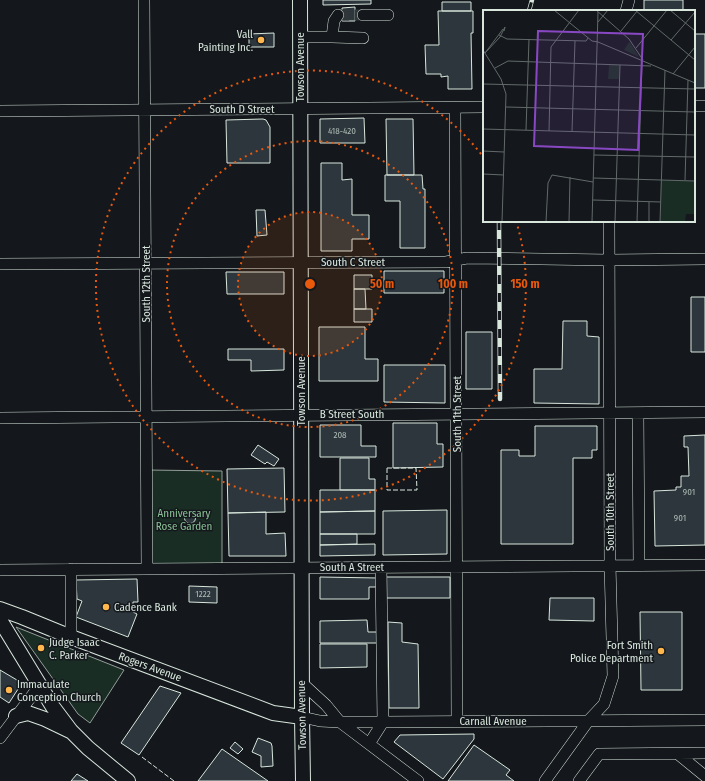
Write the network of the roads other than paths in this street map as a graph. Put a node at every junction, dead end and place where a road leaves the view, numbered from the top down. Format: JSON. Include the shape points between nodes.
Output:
{"nodes":[{"id":1,"x":144,"y":0,"type":"edge"},
{"id":2,"x":300,"y":0,"type":"edge"},
{"id":3,"x":629,"y":0,"type":"edge"},
{"id":4,"x":626,"y":10,"type":"edge"},
{"id":5,"x":338,"y":15,"type":"dead end"},
{"id":6,"x":363,"y":15,"type":"tunnel mouth"},
{"id":7,"x":388,"y":15,"type":"dead end"},
{"id":8,"x":300,"y":37,"type":"junction"},
{"id":9,"x":332,"y":38,"type":"junction"},
{"id":10,"x":363,"y":38,"type":"dead end"},
{"id":11,"x":483,"y":107,"type":"edge"},
{"id":12,"x":455,"y":108,"type":"junction"},
{"id":13,"x":300,"y":109,"type":"junction"},
{"id":14,"x":145,"y":110,"type":"junction"},
{"id":15,"x":0,"y":111,"type":"edge"},
{"id":16,"x":609,"y":222,"type":"edge"},
{"id":17,"x":457,"y":260,"type":"junction"},
{"id":18,"x":609,"y":260,"type":"junction"},
{"id":19,"x":705,"y":260,"type":"edge"},
{"id":20,"x":300,"y":262,"type":"junction"},
{"id":21,"x":146,"y":263,"type":"junction"},
{"id":22,"x":0,"y":264,"type":"edge"},
{"id":23,"x":705,"y":412,"type":"edge"},
{"id":24,"x":456,"y":413,"type":"junction"},
{"id":25,"x":610,"y":413,"type":"junction"},
{"id":26,"x":638,"y":413,"type":"junction"},
{"id":27,"x":301,"y":414,"type":"junction"},
{"id":28,"x":146,"y":416,"type":"junction"},
{"id":29,"x":0,"y":418,"type":"edge"},
{"id":30,"x":639,"y":565,"type":"junction"},
{"id":31,"x":705,"y":565,"type":"edge"},
{"id":32,"x":457,"y":566,"type":"junction"},
{"id":33,"x":610,"y":566,"type":"junction"},
{"id":34,"x":302,"y":567,"type":"junction"},
{"id":35,"x":381,"y":567,"type":"junction"},
{"id":36,"x":147,"y":568,"type":"junction"},
{"id":37,"x":71,"y":569,"type":"junction"},
{"id":38,"x":0,"y":570,"type":"edge"},
{"id":39,"x":0,"y":610,"type":"edge"},
{"id":40,"x":0,"y":620,"type":"edge"},
{"id":41,"x":71,"y":637,"type":"junction"},
{"id":42,"x":302,"y":683,"type":"junction"},
{"id":43,"x":40,"y":685,"type":"junction"},
{"id":44,"x":16,"y":716,"type":"junction"},
{"id":45,"x":302,"y":717,"type":"junction"},
{"id":46,"x":589,"y":720,"type":"junction"},
{"id":47,"x":705,"y":720,"type":"edge"},
{"id":48,"x":457,"y":721,"type":"junction"},
{"id":49,"x":340,"y":722,"type":"junction"},
{"id":50,"x":383,"y":722,"type":"junction"},
{"id":51,"x":71,"y":731,"type":"junction"},
{"id":52,"x":0,"y":736,"type":"edge"},
{"id":53,"x":369,"y":744,"type":"junction"},
{"id":54,"x":705,"y":753,"type":"edge"},
{"id":55,"x":678,"y":754,"type":"junction"},
{"id":56,"x":705,"y":776,"type":"edge"},
{"id":57,"x":128,"y":781,"type":"edge"},
{"id":58,"x":303,"y":781,"type":"edge"},
{"id":59,"x":418,"y":781,"type":"edge"},
{"id":60,"x":545,"y":781,"type":"edge"},
{"id":61,"x":579,"y":781,"type":"edge"}],
"edges":[{"from":1,"to":14,"type":"street","name":"South 12th Street"},
{"from":2,"to":8,"type":"main road","name":"Towson Avenue"},
{"from":3,"to":4,"type":"street"},
{"from":5,"to":9,"type":"street","via":[[334,21]]},
{"from":6,"to":7,"type":"street"},
{"from":8,"to":9,"type":"street"},
{"from":8,"to":13,"type":"main road","name":"Towson Avenue"},
{"from":9,"to":10,"type":"street"},
{"from":11,"to":12,"type":"street","name":"South D Street"},
{"from":12,"to":13,"type":"street","name":"South D Street"},
{"from":12,"to":17,"type":"street","name":"South 11th Street"},
{"from":13,"to":14,"type":"street","name":"South D Street"},
{"from":13,"to":20,"type":"main road","name":"Towson Avenue"},
{"from":14,"to":15,"type":"street","name":"South D Street"},
{"from":14,"to":21,"type":"street","name":"South 12th Street"},
{"from":16,"to":18,"type":"street","name":"South 10th Street"},
{"from":17,"to":18,"type":"street","name":"South C Street"},
{"from":17,"to":20,"type":"street","name":"South C Street"},
{"from":17,"to":24,"type":"street","name":"South 11th Street"},
{"from":18,"to":19,"type":"street","name":"South C Street"},
{"from":18,"to":25,"type":"street","name":"South 10th Street"},
{"from":20,"to":21,"type":"street","name":"South C Street"},
{"from":20,"to":27,"type":"main road","name":"Towson Avenue"},
{"from":21,"to":22,"type":"street","name":"South C Street"},
{"from":21,"to":28,"type":"street","name":"South 12th Street"},
{"from":23,"to":26,"type":"street","name":"B Street South"},
{"from":24,"to":25,"type":"street","name":"B Street South"},
{"from":24,"to":27,"type":"street","name":"B Street South"},
{"from":24,"to":32,"type":"street","name":"South 11th Street"},
{"from":25,"to":26,"type":"street","name":"B Street South"},
{"from":25,"to":33,"type":"street","name":"South 10th Street"},
{"from":26,"to":30,"type":"street"},
{"from":27,"to":28,"type":"street","name":"B Street South"},
{"from":27,"to":34,"type":"main road","name":"Towson Avenue"},
{"from":28,"to":29,"type":"street","name":"B Street South"},
{"from":28,"to":36,"type":"street","name":"South 12th Street"},
{"from":30,"to":31,"type":"street","name":"South A Street"},
{"from":30,"to":33,"type":"street","name":"South A Street"},
{"from":32,"to":33,"type":"street","name":"South A Street"},
{"from":32,"to":35,"type":"street","name":"South A Street"},
{"from":32,"to":48,"type":"street","name":"South 11th Street"},
{"from":33,"to":46,"type":"street","name":"South 10th Street","via":[[613,676],[604,704]]},
{"from":34,"to":35,"type":"street","name":"South A Street"},
{"from":34,"to":36,"type":"street","name":"South A Street"},
{"from":34,"to":42,"type":"main road","name":"Towson Avenue"},
{"from":35,"to":50,"type":"street"},
{"from":36,"to":37,"type":"street","name":"South A Street"},
{"from":37,"to":38,"type":"street","name":"South A Street"},
{"from":37,"to":41,"type":"street"},
{"from":39,"to":41,"type":"main road","name":"Rogers Avenue"},
{"from":40,"to":43,"type":"main road"},
{"from":41,"to":45,"type":"main road","name":"Rogers Avenue","via":[[273,712]]},
{"from":42,"to":45,"type":"main road","name":"Towson Avenue"},
{"from":42,"to":49,"type":"street"},
{"from":43,"to":44,"type":"street"},
{"from":43,"to":51,"type":"main road"},
{"from":44,"to":51,"type":"main road","via":[[28,713]]},
{"from":44,"to":52,"type":"street"},
{"from":45,"to":49,"type":"street"},
{"from":45,"to":58,"type":"main road","name":"Towson Avenue"},
{"from":46,"to":47,"type":"street","name":"Carnall Avenue"},
{"from":46,"to":48,"type":"street","name":"Carnall Avenue"},
{"from":46,"to":60,"type":"street","name":"South 10th Street"},
{"from":48,"to":50,"type":"street","name":"Carnall Avenue"},
{"from":49,"to":50,"type":"street","name":"Carnall Avenue"},
{"from":49,"to":53,"type":"street"},
{"from":50,"to":53,"type":"street"},
{"from":51,"to":57,"type":"main road"},
{"from":53,"to":59,"type":"street"},
{"from":54,"to":55,"type":"street"},
{"from":55,"to":56,"type":"street"},
{"from":55,"to":61,"type":"street","via":[[599,754]]}]}
